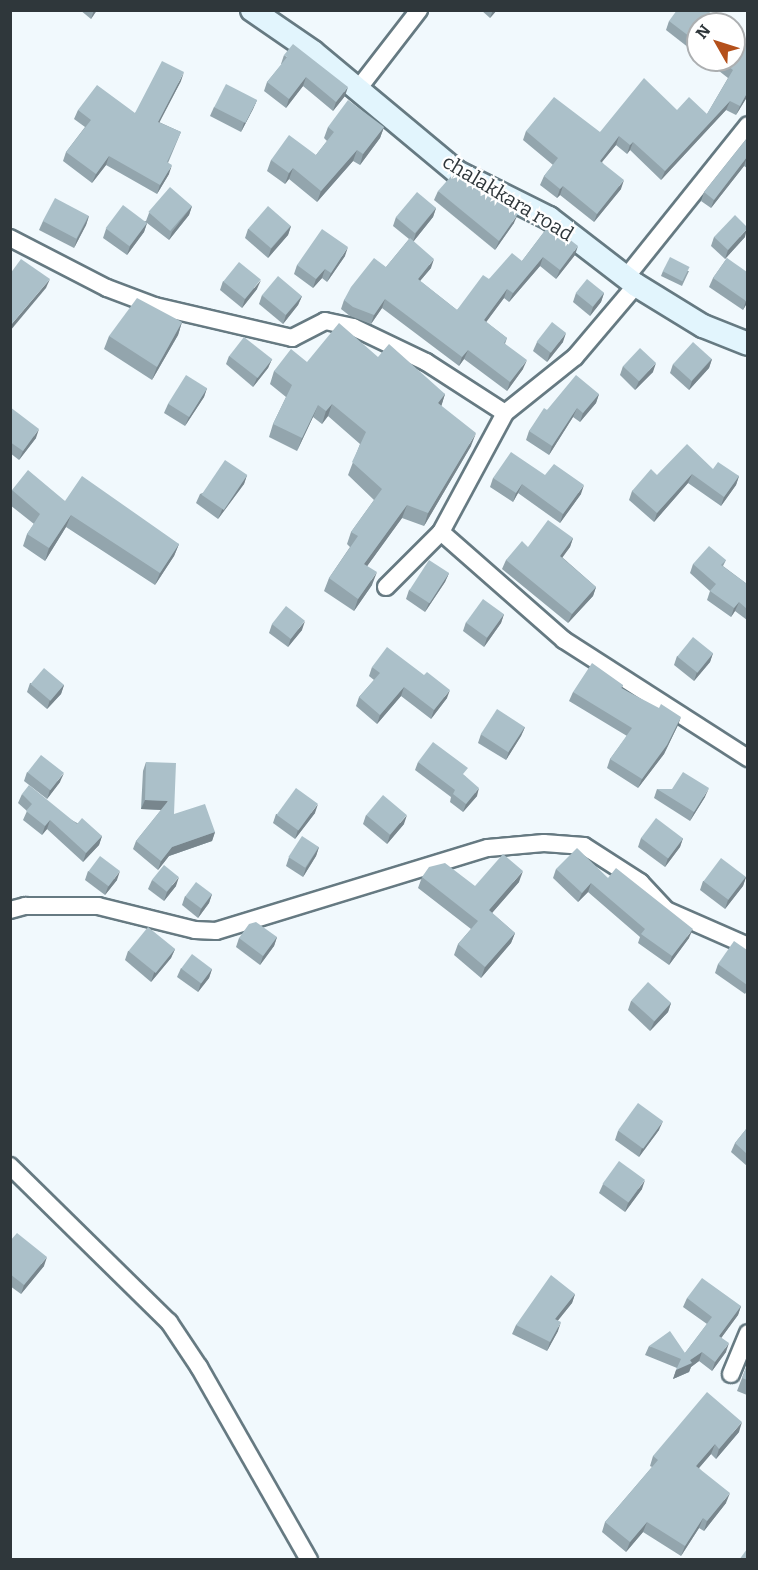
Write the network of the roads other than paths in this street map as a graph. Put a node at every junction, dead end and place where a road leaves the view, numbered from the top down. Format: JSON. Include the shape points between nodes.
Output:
{"nodes":[{"id":1,"x":252,"y":10,"type":"edge"},
{"id":2,"x":419,"y":10,"type":"edge"},
{"id":3,"x":358,"y":89,"type":"junction"},
{"id":4,"x":747,"y":124,"type":"edge"},
{"id":5,"x":10,"y":238,"type":"edge"},
{"id":6,"x":631,"y":281,"type":"junction"},
{"id":7,"x":747,"y":344,"type":"edge"},
{"id":8,"x":505,"y":412,"type":"junction"},
{"id":9,"x":441,"y":532,"type":"junction"},
{"id":10,"x":386,"y":587,"type":"dead end"},
{"id":11,"x":747,"y":758,"type":"edge"},
{"id":12,"x":10,"y":910,"type":"edge"},
{"id":13,"x":747,"y":946,"type":"edge"},
{"id":14,"x":10,"y":1166,"type":"edge"},
{"id":15,"x":747,"y":1333,"type":"edge"},
{"id":16,"x":731,"y":1374,"type":"dead end"},
{"id":17,"x":309,"y":1560,"type":"edge"}],
"edges":[{"from":1,"to":3,"type":"main road","name":"chalakkara road"},
{"from":2,"to":3,"type":"street"},
{"from":3,"to":6,"type":"main road","name":"chalakkara road","via":[[457,172],[549,218]]},
{"from":4,"to":6,"type":"street"},
{"from":5,"to":8,"type":"street","via":[[107,288],[155,306],[292,338],[325,321],[353,327],[426,362]]},
{"from":6,"to":7,"type":"main road","name":"chalakkara road","via":[[703,326]]},
{"from":6,"to":8,"type":"street","via":[[575,357]]},
{"from":8,"to":9,"type":"street"},
{"from":9,"to":10,"type":"street"},
{"from":9,"to":11,"type":"street","via":[[564,640]]},
{"from":12,"to":13,"type":"street","via":[[25,906],[98,906],[195,930],[216,931],[477,851],[544,843],[584,846],[640,882],[666,910]]},
{"from":14,"to":17,"type":"street","via":[[169,1322],[199,1367]]},
{"from":15,"to":16,"type":"street"}]}
